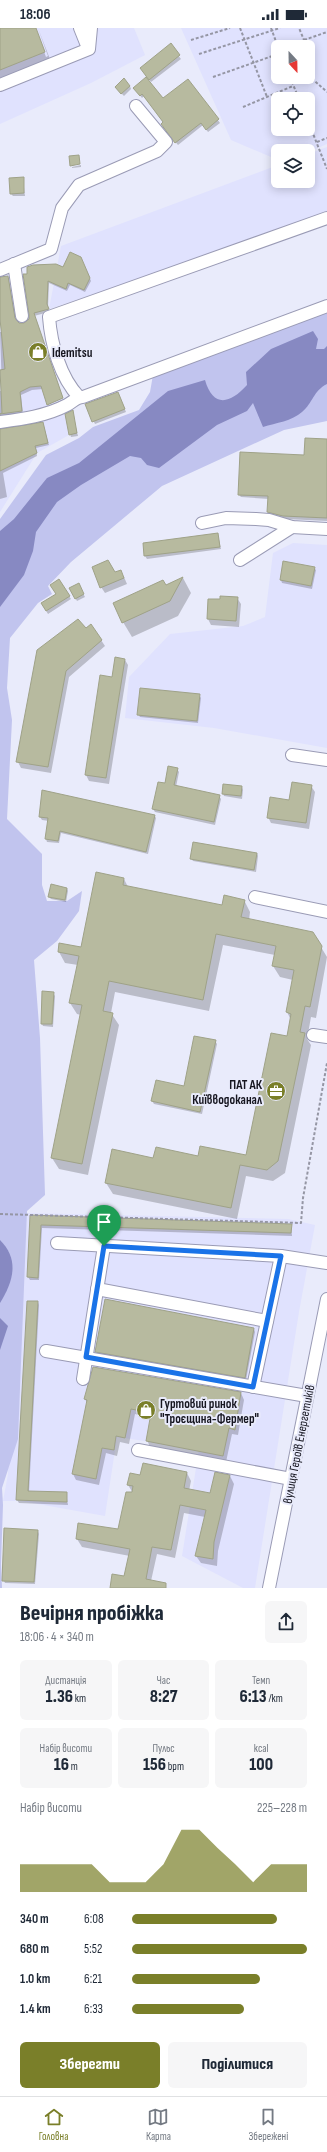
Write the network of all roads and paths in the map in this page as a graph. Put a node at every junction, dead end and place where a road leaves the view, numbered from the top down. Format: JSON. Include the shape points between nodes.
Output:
{"nodes":[{"id":1,"x":80,"y":28,"type":"edge"},
{"id":2,"x":91,"y":28,"type":"edge"},
{"id":3,"x":230,"y":28,"type":"edge"},
{"id":4,"x":240,"y":28,"type":"edge"},
{"id":5,"x":280,"y":28,"type":"edge"},
{"id":6,"x":299,"y":28,"type":"edge"},
{"id":7,"x":272,"y":29,"type":"edge"},
{"id":8,"x":327,"y":32,"type":"edge"},
{"id":9,"x":191,"y":40,"type":"dead end"},
{"id":10,"x":244,"y":40,"type":"junction"},
{"id":11,"x":276,"y":40,"type":"edge"},
{"id":12,"x":304,"y":40,"type":"joint"},
{"id":13,"x":88,"y":49,"type":"junction"},
{"id":14,"x":199,"y":54,"type":"dead end"},
{"id":15,"x":271,"y":56,"type":"edge"},
{"id":16,"x":253,"y":62,"type":"junction"},
{"id":17,"x":212,"y":77,"type":"dead end"},
{"id":18,"x":315,"y":81,"type":"edge"},
{"id":19,"x":0,"y":85,"type":"edge"},
{"id":20,"x":293,"y":86,"type":"joint"},
{"id":21,"x":296,"y":92,"type":"edge"},
{"id":22,"x":327,"y":92,"type":"edge"},
{"id":23,"x":267,"y":97,"type":"junction"},
{"id":24,"x":136,"y":106,"type":"dead end"},
{"id":25,"x":243,"y":108,"type":"dead end"},
{"id":26,"x":314,"y":136,"type":"edge"},
{"id":27,"x":327,"y":138,"type":"edge"},
{"id":28,"x":317,"y":142,"type":"junction"},
{"id":29,"x":327,"y":169,"type":"edge"},
{"id":30,"x":327,"y":218,"type":"edge"},
{"id":31,"x":14,"y":264,"type":"junction"},
{"id":32,"x":0,"y":270,"type":"edge"},
{"id":33,"x":327,"y":306,"type":"edge"},
{"id":34,"x":22,"y":316,"type":"dead end"},
{"id":35,"x":79,"y":397,"type":"junction"},
{"id":36,"x":0,"y":422,"type":"edge"},
{"id":37,"x":202,"y":523,"type":"dead end"},
{"id":38,"x":292,"y":527,"type":"junction"},
{"id":39,"x":327,"y":529,"type":"edge"},
{"id":40,"x":240,"y":560,"type":"dead end"},
{"id":41,"x":292,"y":755,"type":"dead end"},
{"id":42,"x":327,"y":760,"type":"edge"},
{"id":43,"x":255,"y":897,"type":"dead end"},
{"id":44,"x":327,"y":912,"type":"edge"},
{"id":45,"x":313,"y":1035,"type":"dead end"},
{"id":46,"x":327,"y":1037,"type":"edge"},
{"id":47,"x":327,"y":1063,"type":"edge"},
{"id":48,"x":0,"y":1214,"type":"edge"},
{"id":49,"x":57,"y":1243,"type":"dead end"},
{"id":50,"x":104,"y":1246,"type":"junction"},
{"id":51,"x":281,"y":1256,"type":"junction"},
{"id":52,"x":327,"y":1263,"type":"edge"},
{"id":53,"x":97,"y":1289,"type":"junction"},
{"id":54,"x":327,"y":1299,"type":"edge"},
{"id":55,"x":267,"y":1321,"type":"junction"},
{"id":56,"x":46,"y":1351,"type":"dead end"},
{"id":57,"x":86,"y":1357,"type":"junction"},
{"id":58,"x":83,"y":1379,"type":"dead end"},
{"id":59,"x":253,"y":1387,"type":"junction"},
{"id":60,"x":307,"y":1396,"type":"junction"},
{"id":61,"x":138,"y":1450,"type":"dead end"},
{"id":62,"x":291,"y":1479,"type":"junction"},
{"id":63,"x":269,"y":1588,"type":"edge"}],
"edges":[{"from":1,"to":13,"type":"street"},
{"from":2,"to":13,"type":"street"},
{"from":3,"to":9,"type":"path"},
{"from":4,"to":10,"type":"path"},
{"from":5,"to":7,"type":"path"},
{"from":6,"to":12,"type":"path"},
{"from":7,"to":10,"type":"path"},
{"from":7,"to":11,"type":"path"},
{"from":8,"to":12,"type":"path"},
{"from":10,"to":14,"type":"path"},
{"from":10,"to":16,"type":"path"},
{"from":13,"to":19,"type":"street"},
{"from":15,"to":16,"type":"path"},
{"from":16,"to":17,"type":"path"},
{"from":16,"to":23,"type":"path"},
{"from":18,"to":22,"type":"path"},
{"from":20,"to":21,"type":"path"},
{"from":20,"to":23,"type":"path"},
{"from":23,"to":25,"type":"path"},
{"from":24,"to":31,"type":"street","via":[[166,142],[157,150],[79,185],[62,208],[51,249]]},
{"from":26,"to":28,"type":"path"},
{"from":27,"to":28,"type":"path"},
{"from":28,"to":29,"type":"path"},
{"from":30,"to":35,"type":"street","via":[[49,316],[50,331],[64,378]]},
{"from":31,"to":32,"type":"street"},
{"from":31,"to":34,"type":"street"},
{"from":33,"to":35,"type":"street"},
{"from":35,"to":36,"type":"street","via":[[48,414]]},
{"from":37,"to":38,"type":"street","via":[[226,518],[256,519]]},
{"from":38,"to":39,"type":"street"},
{"from":38,"to":40,"type":"street"},
{"from":41,"to":42,"type":"street"},
{"from":43,"to":44,"type":"street"},
{"from":45,"to":46,"type":"street"},
{"from":47,"to":48,"type":"path","via":[[303,1198],[301,1223]]},
{"from":49,"to":50,"type":"street"},
{"from":50,"to":51,"type":"street"},
{"from":50,"to":53,"type":"street"},
{"from":51,"to":52,"type":"street"},
{"from":51,"to":55,"type":"street"},
{"from":53,"to":55,"type":"street"},
{"from":53,"to":57,"type":"street"},
{"from":54,"to":60,"type":"street","name":"вулиця Героїв Енергетиків"},
{"from":55,"to":59,"type":"street"},
{"from":56,"to":57,"type":"street"},
{"from":57,"to":58,"type":"street"},
{"from":57,"to":59,"type":"street"},
{"from":59,"to":60,"type":"street"},
{"from":60,"to":62,"type":"street","name":"вулиця Героїв Енергетиків"},
{"from":61,"to":62,"type":"street"},
{"from":62,"to":63,"type":"street","name":"вулиця Героїв Енергетиків"}]}
